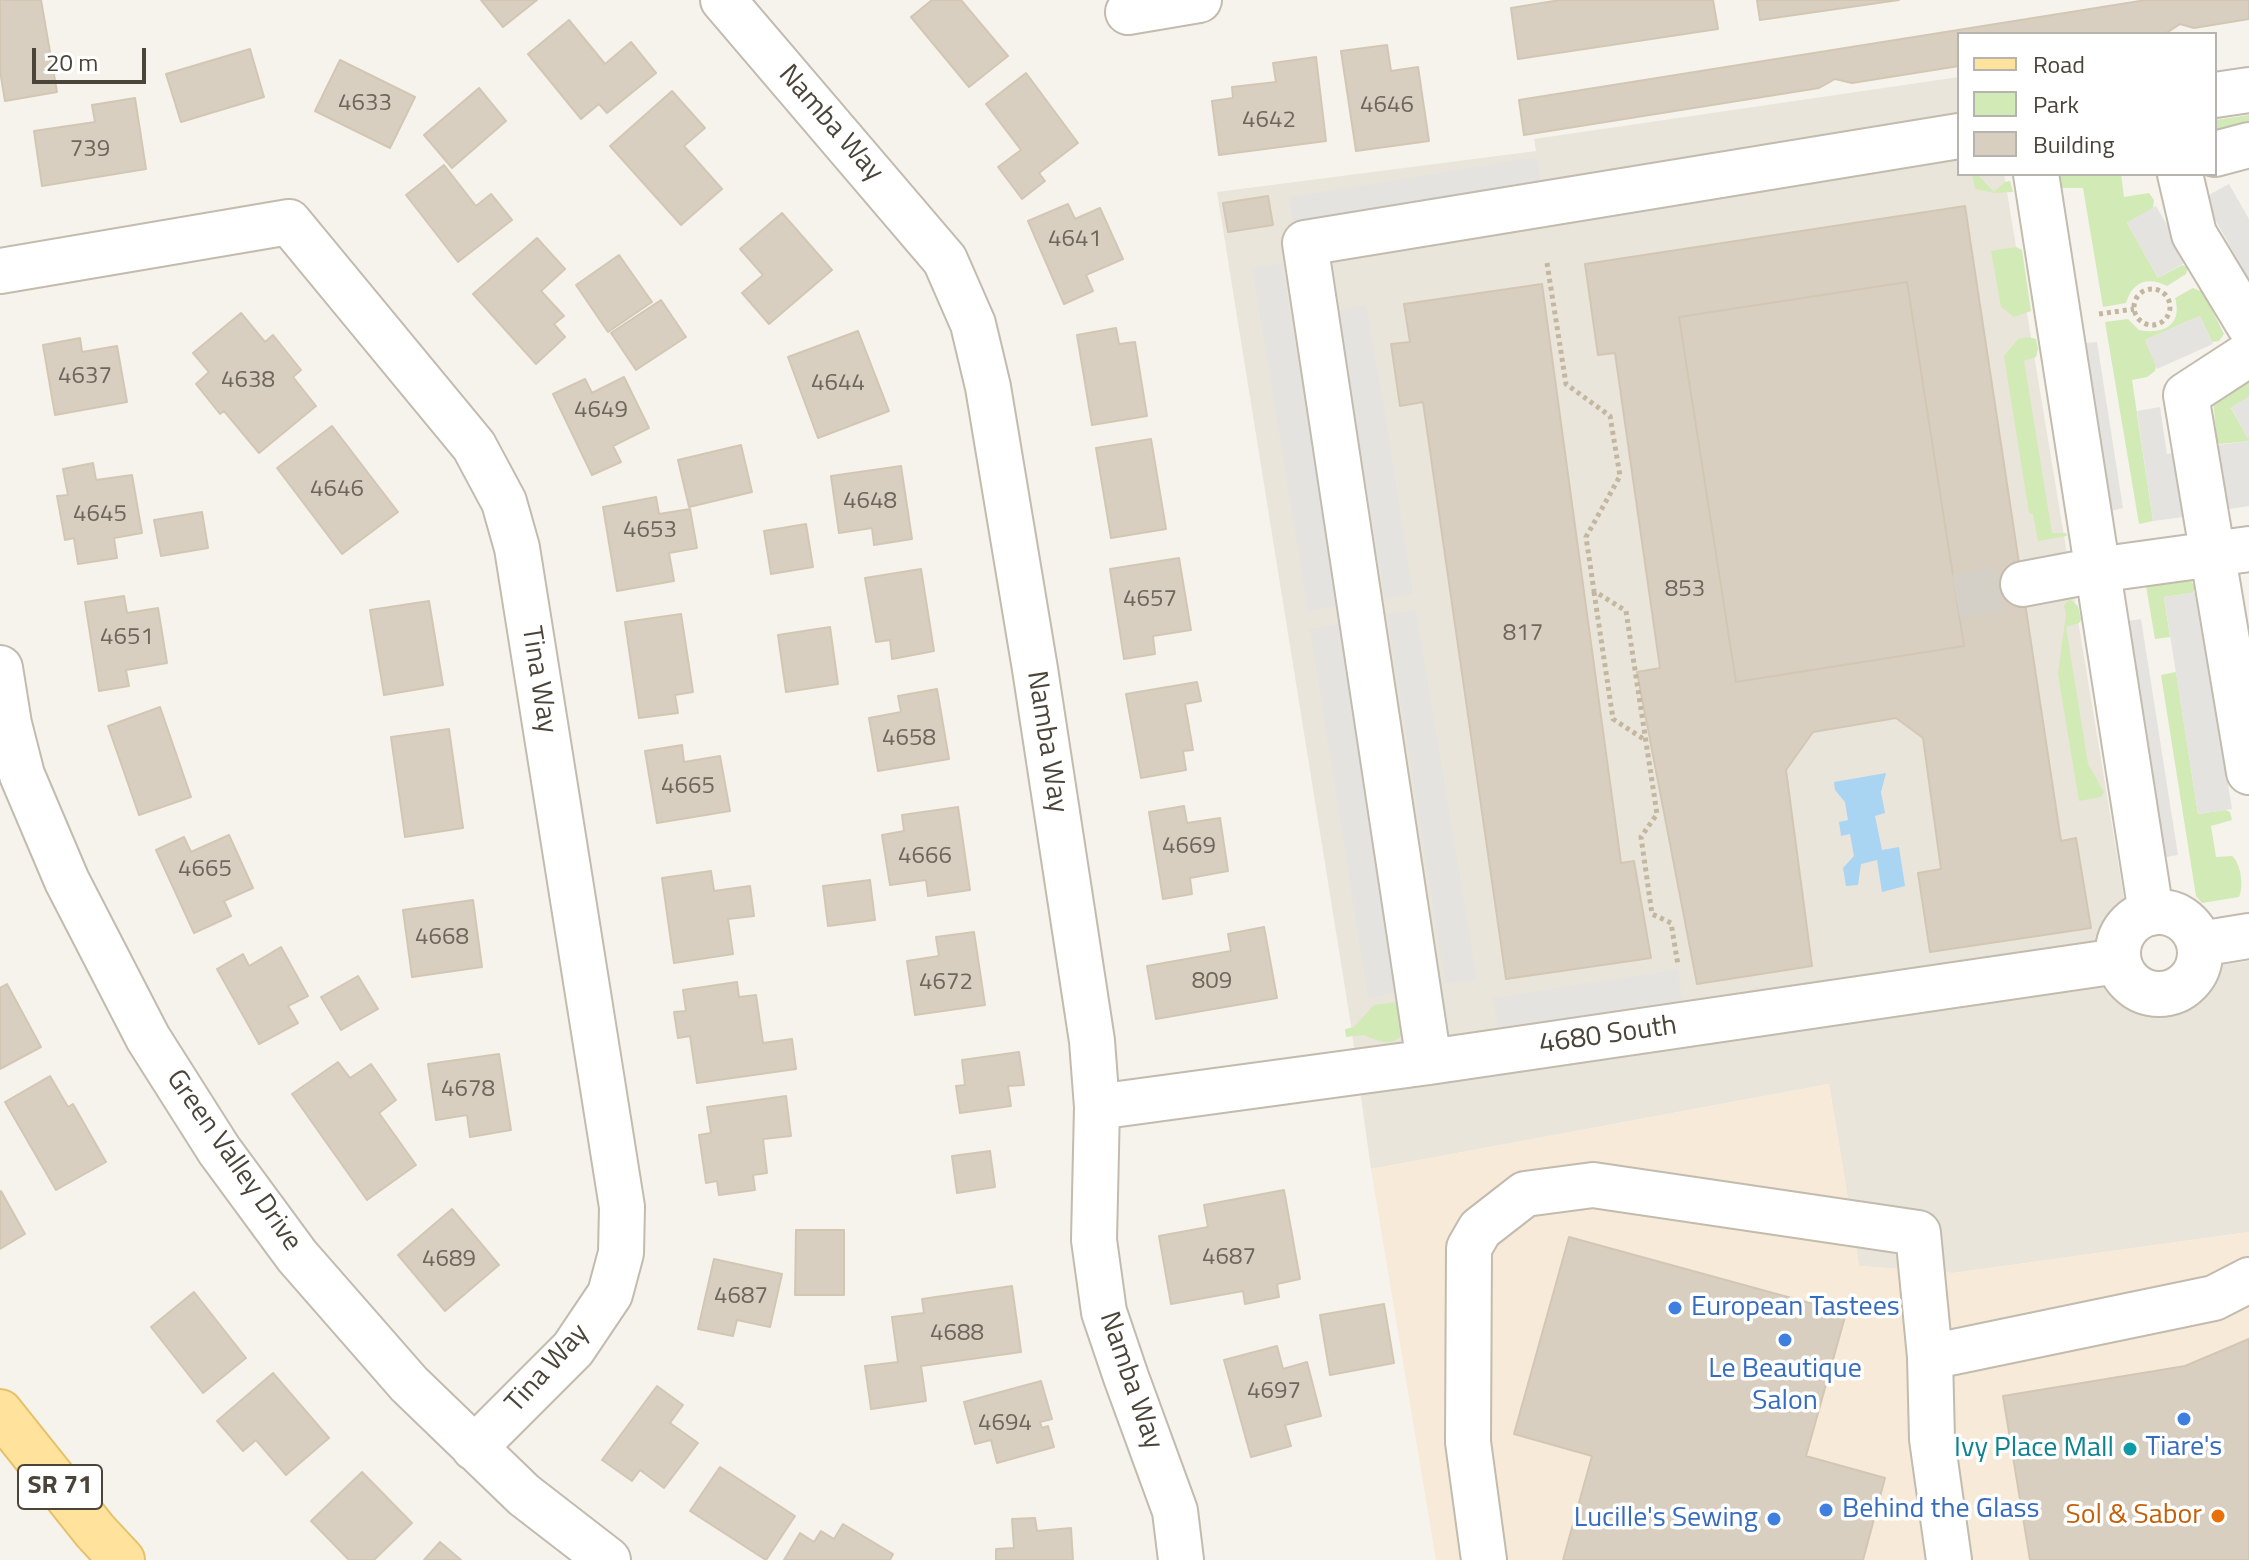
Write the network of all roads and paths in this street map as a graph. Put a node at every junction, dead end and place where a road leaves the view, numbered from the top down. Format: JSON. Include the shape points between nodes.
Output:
{"nodes":[{"id":1,"x":723,"y":0,"type":"edge"},
{"id":2,"x":1199,"y":0,"type":"edge"},
{"id":3,"x":1128,"y":12,"type":"dead end"},
{"id":4,"x":2249,"y":90,"type":"edge"},
{"id":5,"x":2217,"y":95,"type":"edge"},
{"id":6,"x":1957,"y":136,"type":"edge"},
{"id":7,"x":2249,"y":145,"type":"edge"},
{"id":8,"x":2217,"y":153,"type":"edge"},
{"id":9,"x":2036,"y":176,"type":"edge"},
{"id":10,"x":2180,"y":176,"type":"edge"},
{"id":11,"x":1547,"y":263,"type":"dead end"},
{"id":12,"x":0,"y":271,"type":"edge"},
{"id":13,"x":2134,"y":309,"type":"junction"},
{"id":14,"x":2091,"y":315,"type":"dead end"},
{"id":15,"x":2249,"y":325,"type":"edge"},
{"id":16,"x":2249,"y":354,"type":"edge"},
{"id":17,"x":2231,"y":551,"type":"edge"},
{"id":18,"x":2097,"y":570,"type":"junction"},
{"id":19,"x":2023,"y":584,"type":"tunnel mouth"},
{"id":20,"x":1594,"y":591,"type":"junction"},
{"id":21,"x":0,"y":668,"type":"edge"},
{"id":22,"x":1646,"y":740,"type":"junction"},
{"id":23,"x":2249,"y":772,"type":"edge"},
{"id":24,"x":11,"y":779,"type":"edge"},
{"id":25,"x":2151,"y":913,"type":"junction"},
{"id":26,"x":2249,"y":936,"type":"edge"},
{"id":27,"x":2200,"y":944,"type":"junction"},
{"id":28,"x":2118,"y":961,"type":"junction"},
{"id":29,"x":1678,"y":965,"type":"dead end"},
{"id":30,"x":1429,"y":1062,"type":"junction"},
{"id":31,"x":1097,"y":1107,"type":"junction"},
{"id":32,"x":2249,"y":1280,"type":"edge"},
{"id":33,"x":1930,"y":1357,"type":"junction"},
{"id":34,"x":0,"y":1412,"type":"edge"},
{"id":35,"x":474,"y":1448,"type":"junction"},
{"id":36,"x":122,"y":1560,"type":"edge"},
{"id":37,"x":608,"y":1560,"type":"edge"},
{"id":38,"x":1181,"y":1560,"type":"edge"},
{"id":39,"x":1484,"y":1560,"type":"edge"},
{"id":40,"x":1949,"y":1560,"type":"edge"}],
"edges":[{"from":1,"to":31,"type":"street","name":"Namba Way","via":[[945,260],[973,324],[1035,669],[1092,1041]]},
{"from":2,"to":3,"type":"street"},
{"from":4,"to":5,"type":"street"},
{"from":6,"to":30,"type":"street","via":[[1305,243]]},
{"from":7,"to":8,"type":"street"},
{"from":9,"to":18,"type":"street"},
{"from":10,"to":15,"type":"street","via":[[2194,234]]},
{"from":11,"to":20,"type":"path","via":[[1566,384],[1610,416],[1620,476],[1586,537]]},
{"from":12,"to":35,"type":"street","name":"Tina Way","via":[[289,222],[474,446],[504,502],[517,548],[622,1207],[621,1253],[610,1294],[573,1349]]},
{"from":13,"to":13,"type":"path","via":[[2137,318],[2156,324],[2164,320],[2169,302],[2157,289],[2148,289],[2135,300]]},
{"from":13,"to":14,"type":"path"},
{"from":16,"to":17,"type":"street","via":[[2186,395]]},
{"from":17,"to":18,"type":"street"},
{"from":17,"to":23,"type":"street"},
{"from":18,"to":19,"type":"street"},
{"from":18,"to":25,"type":"street"},
{"from":20,"to":22,"type":"path","via":[[1626,611]]},
{"from":20,"to":22,"type":"path","via":[[1613,719]]},
{"from":21,"to":24,"type":"street","name":"Green Valley Drive"},
{"from":22,"to":29,"type":"path","via":[[1657,814],[1641,837],[1652,914],[1671,923]]},
{"from":24,"to":35,"type":"street","name":"Green Valley Drive","via":[[148,1038],[219,1150],[297,1256],[409,1384]]},
{"from":25,"to":27,"type":"street","via":[[2176,915],[2187,922]]},
{"from":25,"to":28,"type":"street","via":[[2139,917],[2121,936]]},
{"from":26,"to":27,"type":"street"},
{"from":27,"to":28,"type":"street","via":[[2196,974],[2187,985],[2160,995],[2133,986]]},
{"from":28,"to":30,"type":"street","name":"4680 South"},
{"from":30,"to":31,"type":"street","name":"4680 South"},
{"from":31,"to":38,"type":"street","name":"Namba Way","via":[[1094,1240],[1104,1312],[1175,1511]]},
{"from":32,"to":33,"type":"street","via":[[2214,1298]]},
{"from":33,"to":39,"type":"street","via":[[1918,1233],[1593,1185],[1525,1194],[1480,1229],[1469,1248],[1468,1442]]},
{"from":33,"to":40,"type":"street","via":[[1932,1439]]},
{"from":34,"to":36,"type":"main road","number":"SR 71"},
{"from":35,"to":37,"type":"street","name":"Green Valley Drive"}]}
